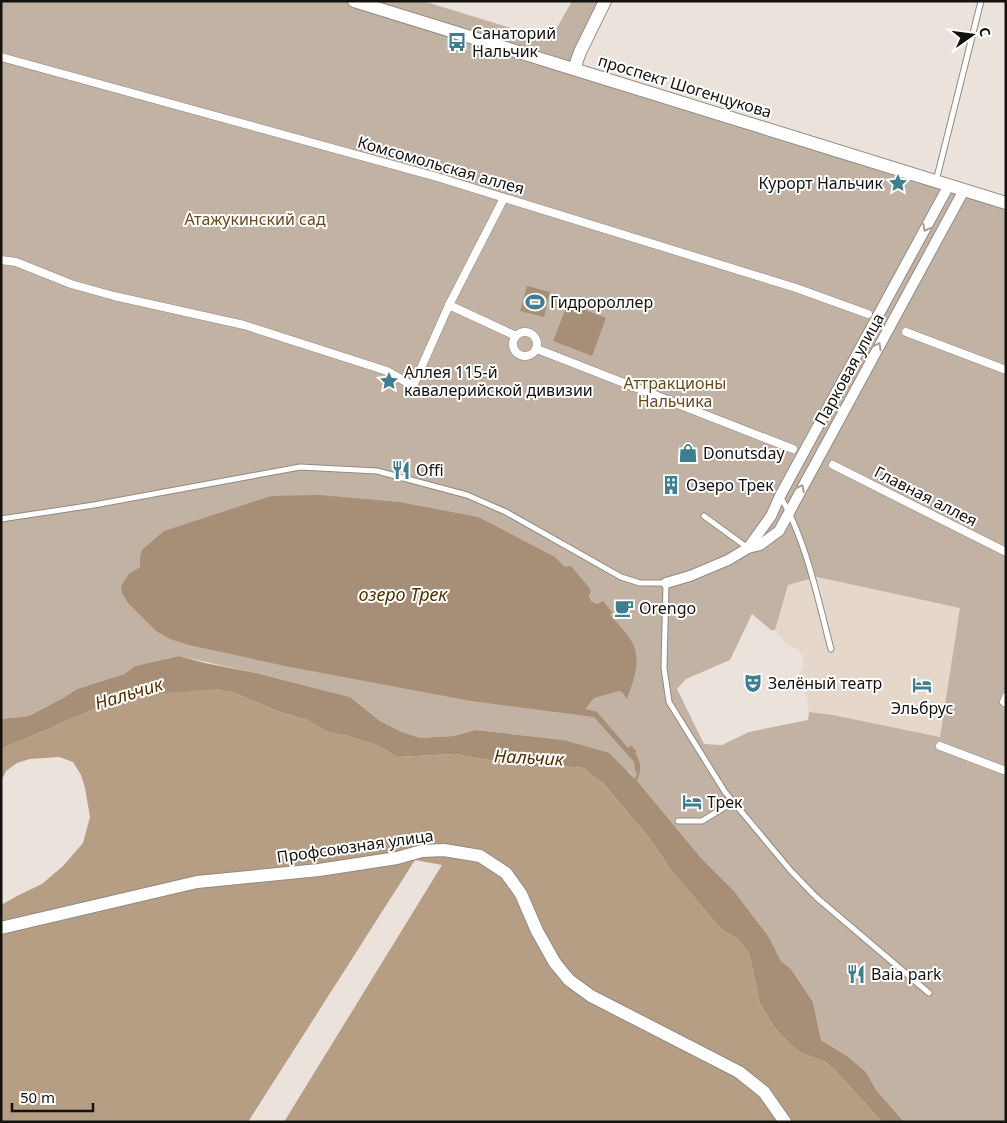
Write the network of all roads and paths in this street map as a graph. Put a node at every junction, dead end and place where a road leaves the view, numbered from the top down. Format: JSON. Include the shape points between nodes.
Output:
{"nodes":[{"id":1,"x":354,"y":1,"type":"edge"},
{"id":2,"x":604,"y":1,"type":"edge"},
{"id":3,"x":980,"y":1,"type":"edge"},
{"id":4,"x":1,"y":57,"type":"edge"},
{"id":5,"x":574,"y":69,"type":"junction"},
{"id":6,"x":936,"y":181,"type":"junction"},
{"id":7,"x":949,"y":185,"type":"junction"},
{"id":8,"x":964,"y":190,"type":"junction"},
{"id":9,"x":504,"y":198,"type":"junction"},
{"id":10,"x":1006,"y":203,"type":"edge"},
{"id":11,"x":1,"y":260,"type":"edge"},
{"id":12,"x":449,"y":305,"type":"junction"},
{"id":13,"x":868,"y":314,"type":"dead end"},
{"id":14,"x":906,"y":332,"type":"dead end"},
{"id":15,"x":516,"y":336,"type":"junction"},
{"id":16,"x":537,"y":349,"type":"junction"},
{"id":17,"x":1006,"y":370,"type":"edge"},
{"id":18,"x":792,"y":449,"type":"dead end"},
{"id":19,"x":833,"y":465,"type":"dead end"},
{"id":20,"x":780,"y":496,"type":"junction"},
{"id":21,"x":790,"y":512,"type":"junction"},
{"id":22,"x":704,"y":516,"type":"dead end"},
{"id":23,"x":1,"y":520,"type":"edge"},
{"id":24,"x":748,"y":548,"type":"junction"},
{"id":25,"x":1006,"y":552,"type":"edge"},
{"id":26,"x":666,"y":583,"type":"junction"},
{"id":27,"x":831,"y":649,"type":"dead end"},
{"id":28,"x":1006,"y":697,"type":"edge"},
{"id":29,"x":1006,"y":703,"type":"edge"},
{"id":30,"x":940,"y":746,"type":"dead end"},
{"id":31,"x":1006,"y":771,"type":"edge"},
{"id":32,"x":733,"y":802,"type":"junction"},
{"id":33,"x":678,"y":821,"type":"dead end"},
{"id":34,"x":1,"y":928,"type":"edge"},
{"id":35,"x":930,"y":993,"type":"dead end"},
{"id":36,"x":785,"y":1122,"type":"edge"}],
"edges":[{"from":1,"to":5,"type":"street","name":"проспект Шогенцукова"},
{"from":2,"to":5,"type":"street"},
{"from":3,"to":6,"type":"lane"},
{"from":4,"to":9,"type":"street","name":"Комсомольская аллея"},
{"from":5,"to":6,"type":"street","name":"проспект Шогенцукова"},
{"from":6,"to":7,"type":"street","name":"проспект Шогенцукова"},
{"from":7,"to":8,"type":"street","name":"проспект Шогенцукова"},
{"from":7,"to":20,"type":"street","name":"Парковая улица","one_way":true},
{"from":8,"to":10,"type":"street","name":"проспект Шогенцукова"},
{"from":21,"to":8,"type":"street","name":"Парковая улица","one_way":true},
{"from":9,"to":12,"type":"street"},
{"from":9,"to":13,"type":"street","name":"Комсомольская аллея","via":[[796,288]]},
{"from":11,"to":12,"type":"street","via":[[16,262],[71,284],[114,296],[244,325],[387,371],[413,386]]},
{"from":12,"to":15,"type":"street"},
{"from":14,"to":17,"type":"street"},
{"from":15,"to":16,"type":"street","via":[[524,332],[532,334],[537,340]]},
{"from":15,"to":16,"type":"street","via":[[513,344],[517,354],[529,356]]},
{"from":16,"to":18,"type":"street"},
{"from":19,"to":25,"type":"street","name":"Главная аллея"},
{"from":20,"to":21,"type":"lane"},
{"from":20,"to":24,"type":"street","name":"Парковая улица","via":[[771,516]]},
{"from":21,"to":24,"type":"street","name":"Парковая улица","via":[[770,539]]},
{"from":21,"to":27,"type":"lane"},
{"from":22,"to":24,"type":"lane"},
{"from":23,"to":26,"type":"lane","via":[[300,467],[378,471],[466,496],[506,512],[621,577],[640,583]]},
{"from":24,"to":26,"type":"street","name":"Парковая улица","via":[[720,564]]},
{"from":26,"to":32,"type":"lane","via":[[664,668],[668,702]]},
{"from":28,"to":29,"type":"street"},
{"from":30,"to":31,"type":"street"},
{"from":32,"to":33,"type":"lane","via":[[702,821]]},
{"from":32,"to":35,"type":"lane","via":[[816,897]]},
{"from":34,"to":36,"type":"street","name":"Профсоюзная улица","via":[[197,882],[319,870],[422,851],[444,850],[480,856],[499,868],[521,894],[537,932],[568,980],[591,996],[739,1072],[764,1092]]}]}
